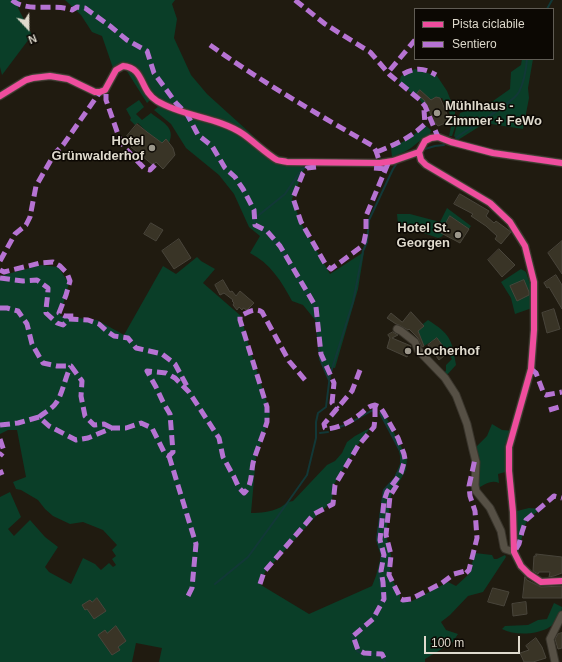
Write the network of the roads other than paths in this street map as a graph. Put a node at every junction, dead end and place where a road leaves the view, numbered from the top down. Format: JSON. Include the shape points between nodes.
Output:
{"nodes":[{"id":1,"x":0,"y":96,"type":"edge"},
{"id":2,"x":418,"y":152,"type":"junction"},
{"id":3,"x":562,"y":163,"type":"edge"},
{"id":4,"x":397,"y":329,"type":"dead end"},
{"id":5,"x":514,"y":552,"type":"junction"},
{"id":6,"x":562,"y":581,"type":"edge"},
{"id":7,"x":562,"y":615,"type":"edge"},
{"id":8,"x":555,"y":662,"type":"edge"}],
"edges":[{"from":1,"to":2,"type":"street","via":[[26,80],[50,76],[68,79],[100,92],[105,90],[116,70],[128,66],[138,74],[145,90],[158,102],[228,126],[242,133],[277,160],[380,163]]},
{"from":2,"to":3,"type":"street","via":[[425,141],[438,137],[493,153]]},
{"from":2,"to":5,"type":"street","via":[[426,165],[499,210],[525,246],[531,268],[535,297],[533,351],[509,447]]},
{"from":4,"to":5,"type":"street","via":[[415,342],[418,350],[445,378],[456,395],[467,424],[476,462],[476,491],[490,508],[506,549]]},
{"from":5,"to":6,"type":"street","via":[[521,566],[541,582]]},
{"from":7,"to":8,"type":"street","via":[[550,639]]}]}
